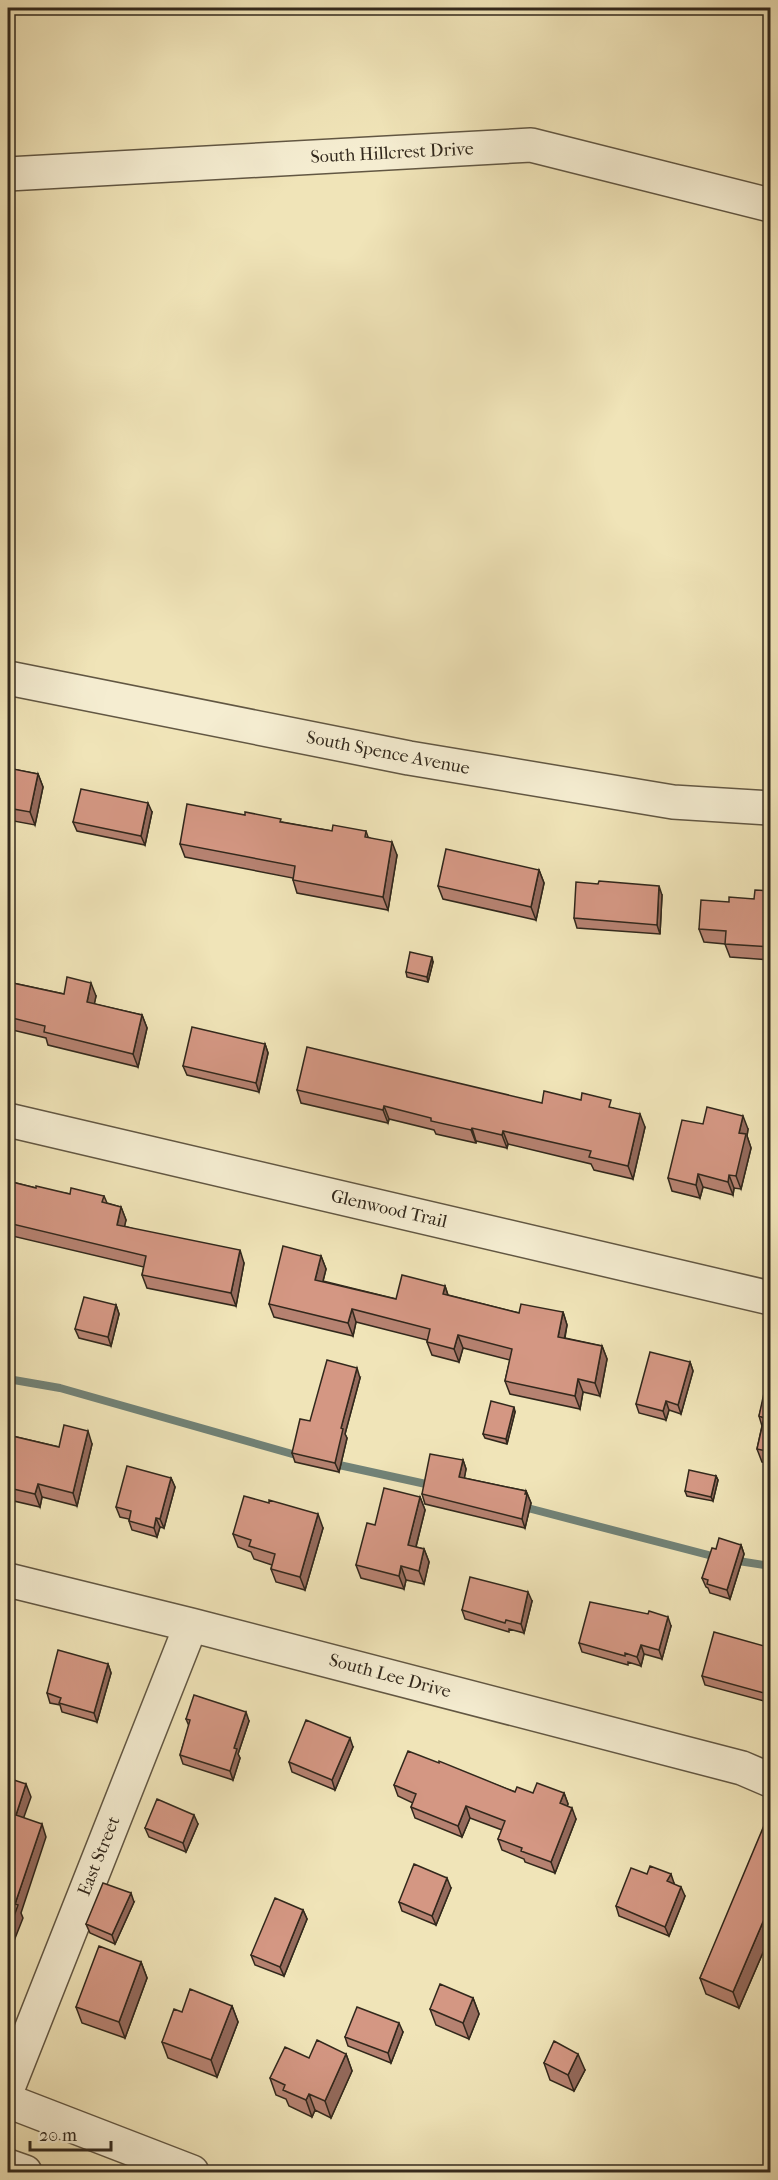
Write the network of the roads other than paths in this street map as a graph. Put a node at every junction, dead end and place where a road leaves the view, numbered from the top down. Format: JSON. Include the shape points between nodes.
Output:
{"nodes":[{"id":1,"x":8,"y":174,"type":"edge"},
{"id":2,"x":771,"y":205,"type":"edge"},
{"id":3,"x":8,"y":678,"type":"edge"},
{"id":4,"x":771,"y":808,"type":"edge"},
{"id":5,"x":8,"y":1120,"type":"edge"},
{"id":6,"x":771,"y":1298,"type":"edge"},
{"id":7,"x":8,"y":1580,"type":"edge"},
{"id":8,"x":190,"y":1624,"type":"junction"},
{"id":9,"x":771,"y":1780,"type":"edge"},
{"id":10,"x":8,"y":2088,"type":"edge"},
{"id":11,"x":8,"y":2101,"type":"edge"},
{"id":12,"x":8,"y":2166,"type":"edge"},
{"id":13,"x":25,"y":2172,"type":"edge"},
{"id":14,"x":192,"y":2172,"type":"edge"}],
"edges":[{"from":1,"to":2,"type":"street","name":"South Hillcrest Drive","via":[[531,146]]},
{"from":3,"to":4,"type":"street","name":"South Spence Avenue","via":[[409,758],[673,802]]},
{"from":5,"to":6,"type":"street","name":"Glenwood Trail"},
{"from":7,"to":8,"type":"street","name":"South Lee Drive"},
{"from":8,"to":9,"type":"street","name":"South Lee Drive","via":[[742,1768]]},
{"from":8,"to":10,"type":"street","name":"East Street"},
{"from":11,"to":14,"type":"street"},
{"from":12,"to":13,"type":"street"}]}
